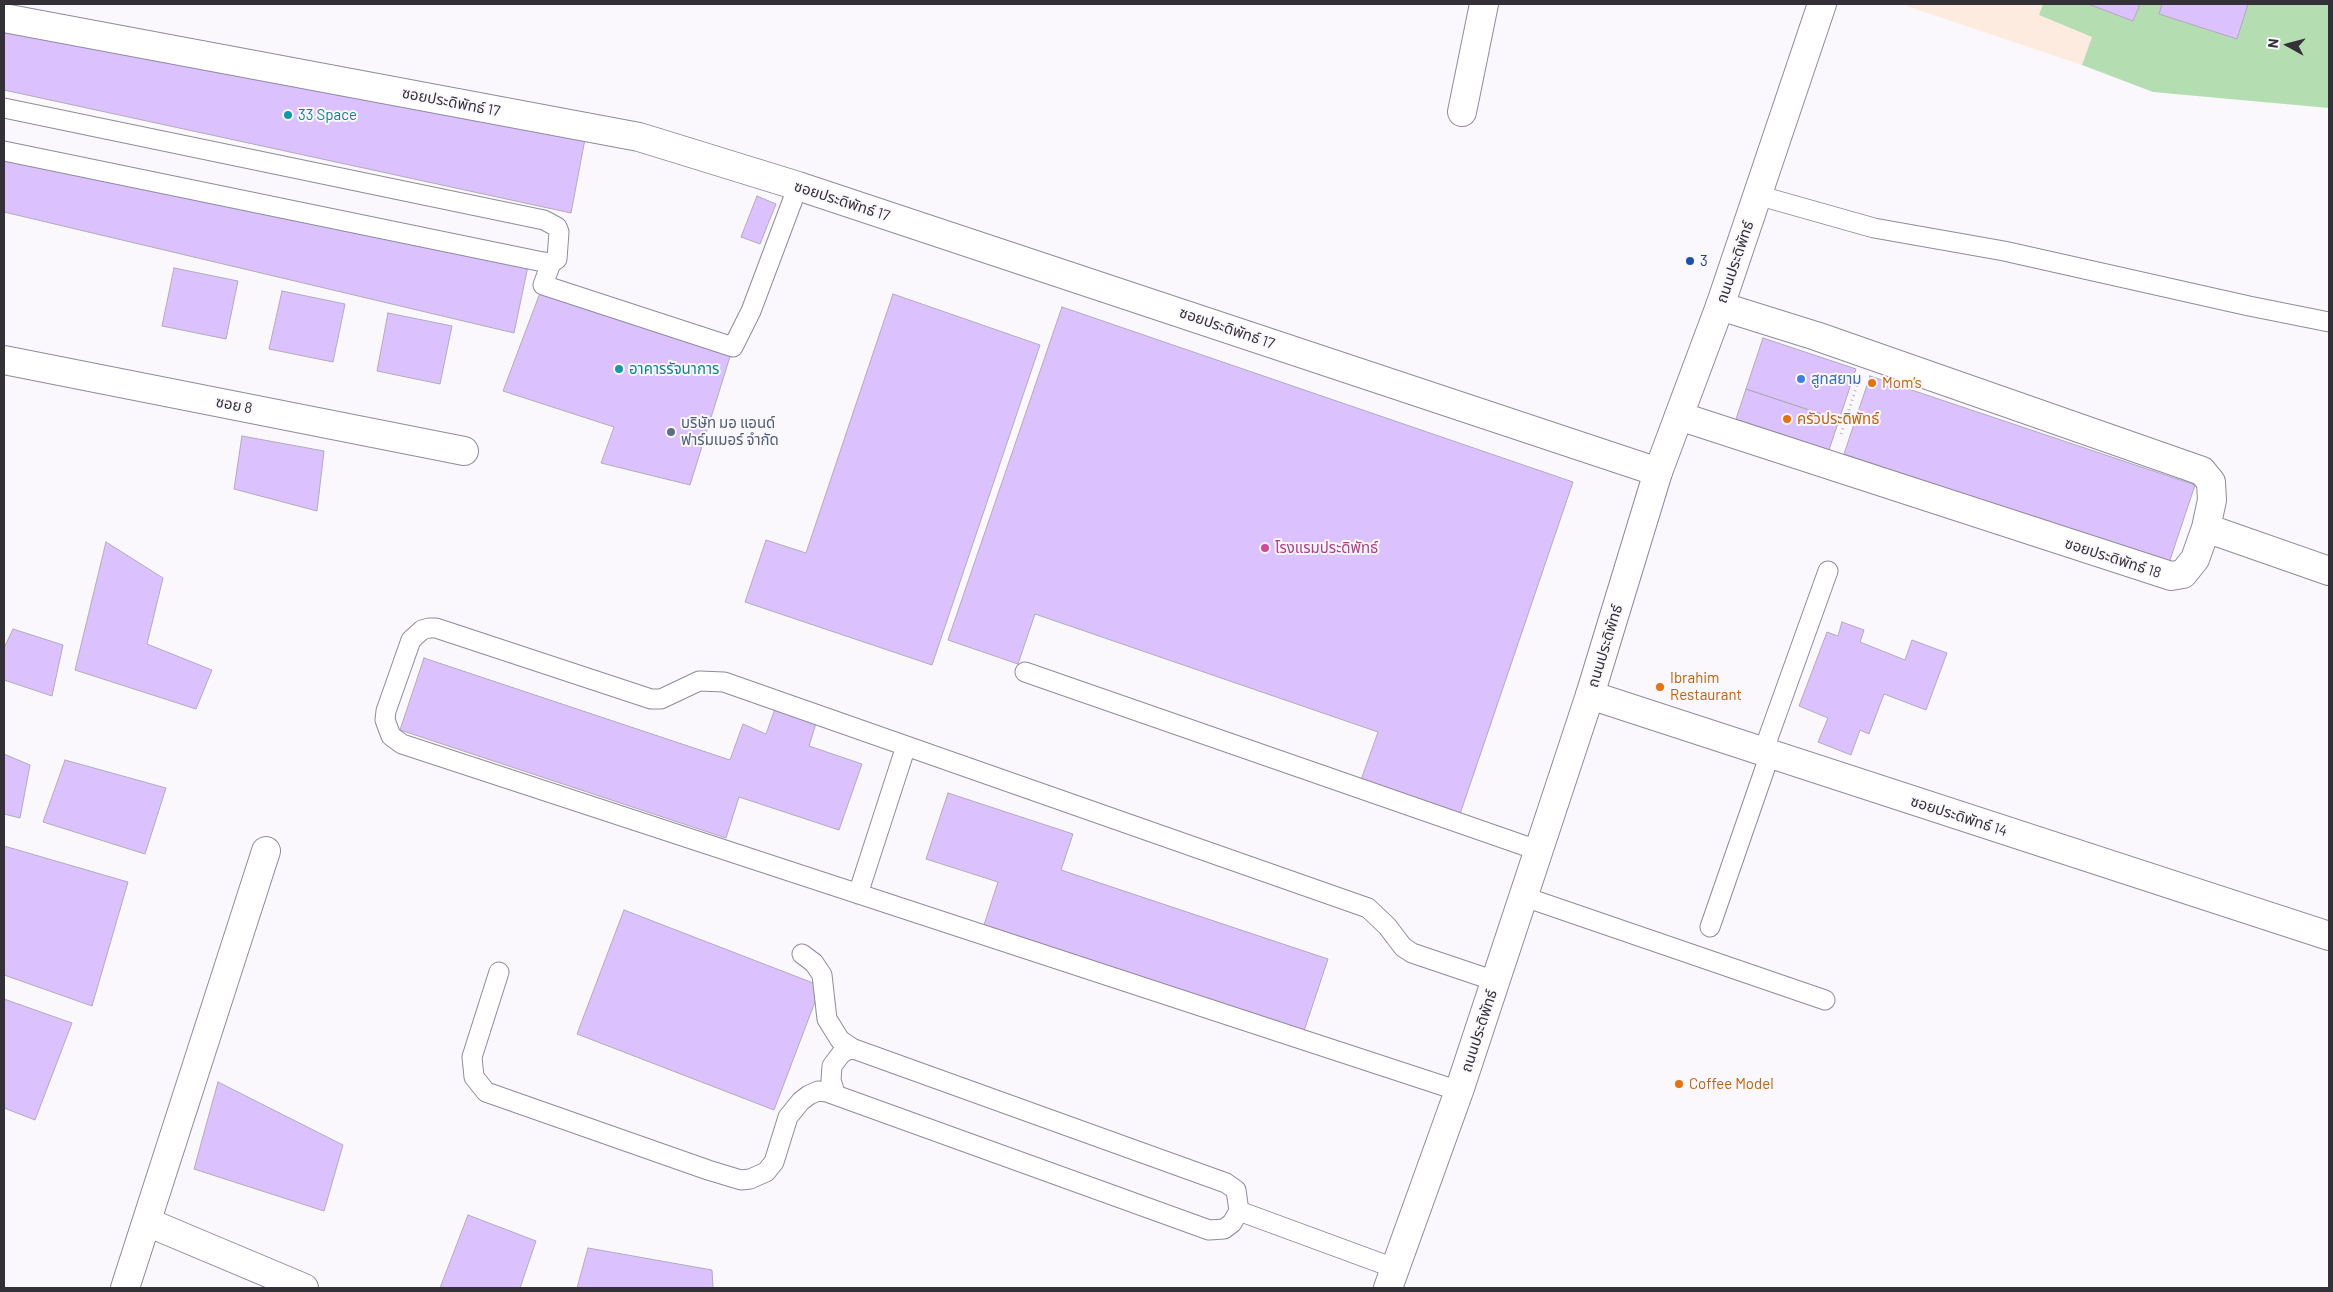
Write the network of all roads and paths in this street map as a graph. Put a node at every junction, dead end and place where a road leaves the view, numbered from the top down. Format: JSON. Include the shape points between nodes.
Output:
{"nodes":[{"id":1,"x":1484,"y":4,"type":"edge"},
{"id":2,"x":1819,"y":4,"type":"edge"},
{"id":3,"x":4,"y":18,"type":"edge"},
{"id":4,"x":4,"y":108,"type":"edge"},
{"id":5,"x":1462,"y":112,"type":"dead end"},
{"id":6,"x":4,"y":151,"type":"edge"},
{"id":7,"x":798,"y":186,"type":"junction"},
{"id":8,"x":1757,"y":196,"type":"junction"},
{"id":9,"x":551,"y":263,"type":"junction"},
{"id":10,"x":1720,"y":306,"type":"junction"},
{"id":11,"x":2327,"y":316,"type":"edge"},
{"id":12,"x":1867,"y":354,"type":"junction"},
{"id":13,"x":4,"y":360,"type":"edge"},
{"id":14,"x":1679,"y":416,"type":"junction"},
{"id":15,"x":464,"y":451,"type":"dead end"},
{"id":16,"x":1831,"y":465,"type":"junction"},
{"id":17,"x":1658,"y":472,"type":"junction"},
{"id":18,"x":2206,"y":528,"type":"junction"},
{"id":19,"x":1828,"y":570,"type":"dead end"},
{"id":20,"x":2329,"y":571,"type":"edge"},
{"id":21,"x":1025,"y":672,"type":"dead end"},
{"id":22,"x":1590,"y":696,"type":"junction"},
{"id":23,"x":906,"y":746,"type":"junction"},
{"id":24,"x":1767,"y":753,"type":"junction"},
{"id":25,"x":1537,"y":850,"type":"junction"},
{"id":26,"x":266,"y":851,"type":"dead end"},
{"id":27,"x":858,"y":894,"type":"junction"},
{"id":28,"x":1522,"y":896,"type":"junction"},
{"id":29,"x":1710,"y":927,"type":"dead end"},
{"id":30,"x":2329,"y":936,"type":"edge"},
{"id":31,"x":802,"y":954,"type":"dead end"},
{"id":32,"x":499,"y":972,"type":"dead end"},
{"id":33,"x":1495,"y":981,"type":"junction"},
{"id":34,"x":1825,"y":1000,"type":"dead end"},
{"id":35,"x":852,"y":1048,"type":"junction"},
{"id":36,"x":1459,"y":1091,"type":"junction"},
{"id":37,"x":835,"y":1093,"type":"junction"},
{"id":38,"x":1239,"y":1211,"type":"junction"},
{"id":39,"x":147,"y":1222,"type":"junction"},
{"id":40,"x":1391,"y":1278,"type":"edge"},
{"id":41,"x":125,"y":1288,"type":"edge"},
{"id":42,"x":304,"y":1288,"type":"edge"}],
"edges":[{"from":1,"to":5,"type":"street"},
{"from":2,"to":8,"type":"street","name":"ถนนประดิพัทธ์"},
{"from":3,"to":7,"type":"street","name":"ซอยประดิพัทธ์ 17","via":[[640,137]]},
{"from":4,"to":9,"type":"lane","via":[[544,220],[558,227],[559,232],[557,258]]},
{"from":6,"to":9,"type":"lane"},
{"from":7,"to":9,"type":"lane","via":[[751,312],[733,347],[543,285]]},
{"from":7,"to":17,"type":"street","name":"ซอยประดิพัทธ์ 17"},
{"from":8,"to":10,"type":"street","name":"ถนนประดิพัทธ์"},
{"from":8,"to":11,"type":"lane","via":[[1874,228]]},
{"from":10,"to":12,"type":"street","name":"ซอยประดิพัทธ์ 18"},
{"from":10,"to":14,"type":"street","name":"ถนนประดิพัทธ์"},
{"from":12,"to":16,"type":"path"},
{"from":12,"to":18,"type":"street","name":"ซอยประดิพัทธ์ 18","via":[[2202,471],[2211,482],[2212,500]]},
{"from":13,"to":15,"type":"street","name":"ซอย 8"},
{"from":14,"to":16,"type":"street","name":"ซอยประดิพัทธ์ 18"},
{"from":14,"to":17,"type":"street","name":"ถนนประดิพัทธ์"},
{"from":16,"to":18,"type":"street","name":"ซอยประดิพัทธ์ 18","via":[[2171,576],[2183,574],[2195,559]]},
{"from":17,"to":22,"type":"street","name":"ถนนประดิพัทธ์"},
{"from":18,"to":20,"type":"street"},
{"from":19,"to":24,"type":"lane"},
{"from":21,"to":25,"type":"lane"},
{"from":22,"to":24,"type":"street","name":"ซอยประดิพัทธ์ 14"},
{"from":22,"to":25,"type":"street","name":"ถนนประดิพัทธ์"},
{"from":23,"to":27,"type":"lane"},
{"from":23,"to":27,"type":"lane","via":[[724,682],[700,681],[661,700],[651,699],[436,628],[422,630],[411,640],[386,711],[385,720],[391,736],[402,744]]},
{"from":23,"to":33,"type":"lane","via":[[1368,908],[1412,953]]},
{"from":24,"to":29,"type":"lane"},
{"from":24,"to":30,"type":"street","name":"ซอยประดิพัทธ์ 14"},
{"from":25,"to":28,"type":"street","name":"ถนนประดิพัทธ์"},
{"from":26,"to":39,"type":"street"},
{"from":27,"to":36,"type":"lane"},
{"from":28,"to":33,"type":"street","name":"ถนนประดิพัทธ์"},
{"from":28,"to":34,"type":"lane"},
{"from":31,"to":35,"type":"lane","via":[[814,962],[822,975],[827,1019],[840,1040]]},
{"from":32,"to":37,"type":"lane","via":[[472,1057],[474,1077],[491,1094],[741,1180],[758,1177],[773,1166],[788,1117],[801,1101],[818,1091]]},
{"from":33,"to":36,"type":"street","name":"ถนนประดิพัทธ์"},
{"from":35,"to":37,"type":"lane","via":[[841,1054],[832,1066],[831,1080]]},
{"from":35,"to":38,"type":"lane","via":[[1226,1183],[1236,1190]]},
{"from":36,"to":40,"type":"street","name":"ถนนประดิพัทธ์"},
{"from":37,"to":38,"type":"lane","via":[[1209,1230],[1224,1229]]},
{"from":38,"to":40,"type":"lane"},
{"from":39,"to":41,"type":"street"},
{"from":39,"to":42,"type":"street"}]}
